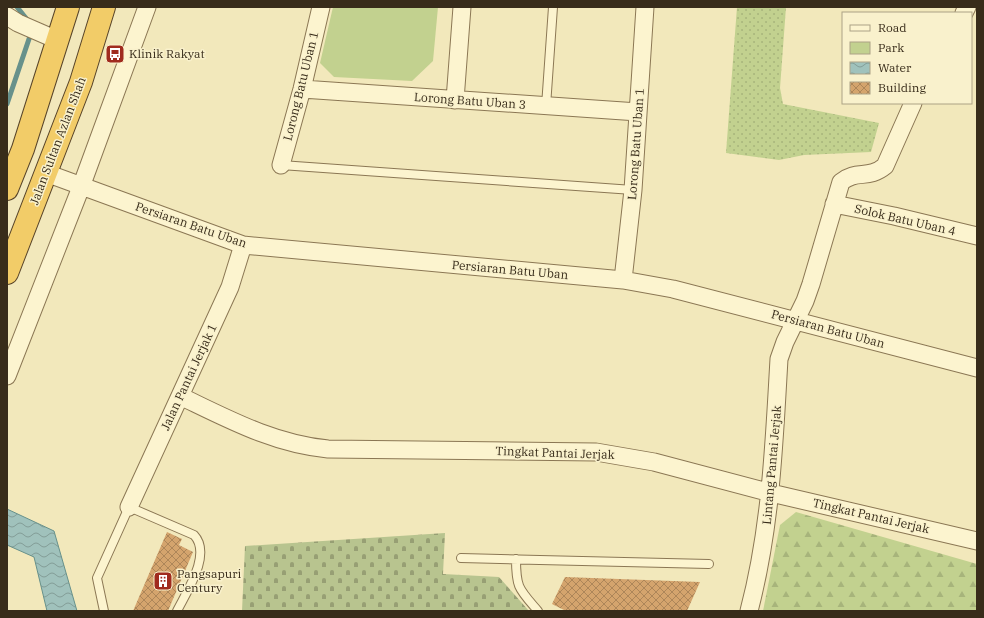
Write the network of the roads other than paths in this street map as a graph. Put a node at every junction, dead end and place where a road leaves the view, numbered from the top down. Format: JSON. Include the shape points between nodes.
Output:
{"nodes":[{"id":1,"x":68,"y":7,"type":"edge"},
{"id":2,"x":104,"y":7,"type":"edge"},
{"id":3,"x":147,"y":7,"type":"edge"},
{"id":4,"x":321,"y":7,"type":"edge"},
{"id":5,"x":462,"y":7,"type":"edge"},
{"id":6,"x":553,"y":7,"type":"edge"},
{"id":7,"x":645,"y":7,"type":"edge"},
{"id":8,"x":12,"y":20,"type":"edge"},
{"id":9,"x":57,"y":40,"type":"junction"},
{"id":10,"x":302,"y":90,"type":"junction"},
{"id":11,"x":455,"y":100,"type":"junction"},
{"id":12,"x":913,"y":104,"type":"edge"},
{"id":13,"x":546,"y":106,"type":"junction"},
{"id":14,"x":638,"y":112,"type":"junction"},
{"id":15,"x":281,"y":165,"type":"joint"},
{"id":16,"x":46,"y":173,"type":"junction"},
{"id":17,"x":81,"y":187,"type":"junction"},
{"id":18,"x":7,"y":189,"type":"edge"},
{"id":19,"x":633,"y":190,"type":"junction"},
{"id":20,"x":834,"y":204,"type":"junction"},
{"id":21,"x":977,"y":236,"type":"edge"},
{"id":22,"x":243,"y":245,"type":"junction"},
{"id":23,"x":7,"y":273,"type":"edge"},
{"id":24,"x":623,"y":280,"type":"junction"},
{"id":25,"x":795,"y":321,"type":"junction"},
{"id":26,"x":977,"y":368,"type":"edge"},
{"id":27,"x":7,"y":376,"type":"edge"},
{"id":28,"x":180,"y":396,"type":"junction"},
{"id":29,"x":771,"y":493,"type":"junction"},
{"id":30,"x":129,"y":507,"type":"junction"},
{"id":31,"x":977,"y":541,"type":"edge"},
{"id":32,"x":460,"y":558,"type":"dead end"},
{"id":33,"x":516,"y":559,"type":"junction"},
{"id":34,"x":709,"y":564,"type":"dead end"},
{"id":35,"x":104,"y":611,"type":"edge"},
{"id":36,"x":178,"y":611,"type":"edge"},
{"id":37,"x":538,"y":611,"type":"edge"},
{"id":38,"x":749,"y":611,"type":"edge"}],
"edges":[{"from":1,"to":9,"type":"highway"},
{"from":2,"to":16,"type":"highway","name":"Jalan Sultan Azlan Shah","via":[[81,82]]},
{"from":3,"to":17,"type":"street"},
{"from":4,"to":10,"type":"street","name":"Lorong Batu Uban 1"},
{"from":5,"to":11,"type":"street"},
{"from":6,"to":13,"type":"lane"},
{"from":7,"to":14,"type":"street","name":"Lorong Batu Uban 1"},
{"from":8,"to":9,"type":"street"},
{"from":9,"to":18,"type":"highway","via":[[23,149]]},
{"from":10,"to":11,"type":"street","name":"Lorong Batu Uban 3"},
{"from":10,"to":15,"type":"street","name":"Lorong Batu Uban 1"},
{"from":11,"to":13,"type":"street","name":"Lorong Batu Uban 3"},
{"from":12,"to":20,"type":"street","name":"Lintang Pantai Jerjak","via":[[885,166],[877,173],[848,176],[841,182]]},
{"from":13,"to":14,"type":"street","name":"Lorong Batu Uban 3"},
{"from":14,"to":19,"type":"street","name":"Lorong Batu Uban 1"},
{"from":15,"to":19,"type":"lane"},
{"from":16,"to":17,"type":"street","name":"Persiaran Batu Uban"},
{"from":16,"to":23,"type":"highway","name":"Jalan Sultan Azlan Shah"},
{"from":17,"to":22,"type":"street","name":"Persiaran Batu Uban"},
{"from":17,"to":27,"type":"street"},
{"from":19,"to":24,"type":"street","name":"Lorong Batu Uban 1"},
{"from":20,"to":21,"type":"street","name":"Solok Batu Uban 4"},
{"from":20,"to":25,"type":"street","name":"Lintang Pantai Jerjak","via":[[811,284]]},
{"from":22,"to":24,"type":"street","name":"Persiaran Batu Uban"},
{"from":22,"to":28,"type":"street","name":"Jalan Pantai Jerjak 1","via":[[230,287]]},
{"from":24,"to":25,"type":"street","name":"Persiaran Batu Uban","via":[[673,289]]},
{"from":25,"to":26,"type":"street","name":"Persiaran Batu Uban"},
{"from":25,"to":29,"type":"street","name":"Lintang Pantai Jerjak","via":[[784,342],[780,359]]},
{"from":28,"to":29,"type":"street","name":"Tingkat Pantai Jerjak","via":[[246,427],[282,441],[307,447],[596,452],[654,462]]},
{"from":28,"to":30,"type":"street","name":"Jalan Pantai Jerjak 1"},
{"from":29,"to":31,"type":"street","name":"Tingkat Pantai Jerjak"},
{"from":29,"to":38,"type":"street","name":"Lintang Pantai Jerjak"},
{"from":30,"to":35,"type":"lane","via":[[97,578]]},
{"from":30,"to":36,"type":"lane","via":[[194,535],[199,540],[202,549],[200,561]]},
{"from":32,"to":33,"type":"lane"},
{"from":33,"to":34,"type":"lane"},
{"from":33,"to":37,"type":"lane","via":[[518,586]]}]}
